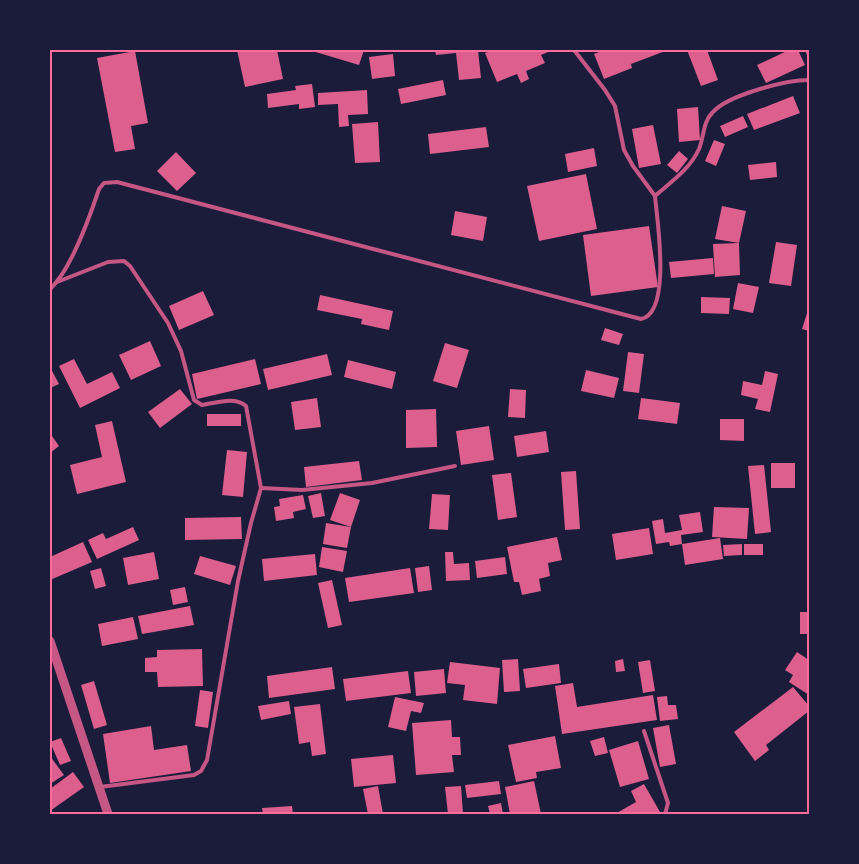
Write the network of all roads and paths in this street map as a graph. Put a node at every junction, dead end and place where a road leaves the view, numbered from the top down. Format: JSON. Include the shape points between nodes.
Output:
{"nodes":[{"id":1,"x":574,"y":50,"type":"edge"},
{"id":2,"x":807,"y":50,"type":"edge"},
{"id":3,"x":809,"y":55,"type":"edge"},
{"id":4,"x":809,"y":75,"type":"edge"},
{"id":5,"x":808,"y":80,"type":"edge"},
{"id":6,"x":655,"y":196,"type":"junction"},
{"id":7,"x":57,"y":282,"type":"junction"},
{"id":8,"x":50,"y":289,"type":"edge"},
{"id":9,"x":455,"y":466,"type":"dead end"},
{"id":10,"x":261,"y":488,"type":"junction"},
{"id":11,"x":50,"y":640,"type":"edge"},
{"id":12,"x":644,"y":731,"type":"dead end"},
{"id":13,"x":98,"y":787,"type":"junction"},
{"id":14,"x":108,"y":814,"type":"edge"},
{"id":15,"x":665,"y":814,"type":"edge"}],
"edges":[{"from":1,"to":6,"type":"lane","via":[[615,106],[624,150]]},
{"from":2,"to":3,"type":"lane"},
{"from":4,"to":5,"type":"lane"},
{"from":5,"to":6,"type":"lane","via":[[752,92],[720,106],[711,113],[699,148],[687,168]]},
{"from":6,"to":7,"type":"lane","via":[[660,288],[651,314],[641,319],[117,182],[104,183],[99,189],[72,255]]},
{"from":7,"to":8,"type":"lane"},
{"from":7,"to":10,"type":"lane","via":[[108,262],[124,261],[130,266],[171,330],[181,351],[194,400],[202,405],[236,401],[246,406]]},
{"from":9,"to":10,"type":"lane","via":[[372,483],[302,490]]},
{"from":10,"to":13,"type":"lane","via":[[238,581],[204,767],[194,775]]},
{"from":11,"to":13,"type":"street"},
{"from":12,"to":15,"type":"lane","via":[[668,803]]},
{"from":13,"to":14,"type":"street"}]}
